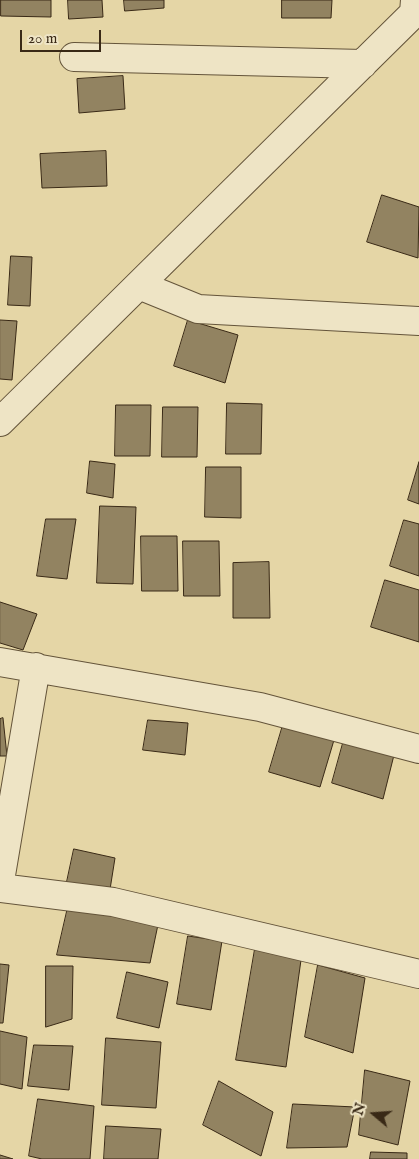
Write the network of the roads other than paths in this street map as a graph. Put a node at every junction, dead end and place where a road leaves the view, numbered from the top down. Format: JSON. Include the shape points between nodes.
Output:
{"nodes":[{"id":1,"x":416,"y":9,"type":"edge"},
{"id":2,"x":74,"y":57,"type":"dead end"},
{"id":3,"x":363,"y":64,"type":"junction"},
{"id":4,"x":139,"y":285,"type":"junction"},
{"id":5,"x":419,"y":321,"type":"edge"},
{"id":6,"x":0,"y":422,"type":"edge"},
{"id":7,"x":0,"y":662,"type":"edge"},
{"id":8,"x":36,"y":667,"type":"junction"},
{"id":9,"x":419,"y":749,"type":"edge"},
{"id":10,"x":0,"y":881,"type":"edge"},
{"id":11,"x":0,"y":888,"type":"edge"},
{"id":12,"x":419,"y":974,"type":"edge"}],
"edges":[{"from":1,"to":3,"type":"street"},
{"from":2,"to":3,"type":"street"},
{"from":3,"to":4,"type":"street"},
{"from":4,"to":5,"type":"street","via":[[198,309]]},
{"from":4,"to":6,"type":"street"},
{"from":7,"to":8,"type":"street"},
{"from":8,"to":9,"type":"street","via":[[260,707]]},
{"from":8,"to":10,"type":"street"},
{"from":11,"to":12,"type":"street","via":[[113,902]]}]}
